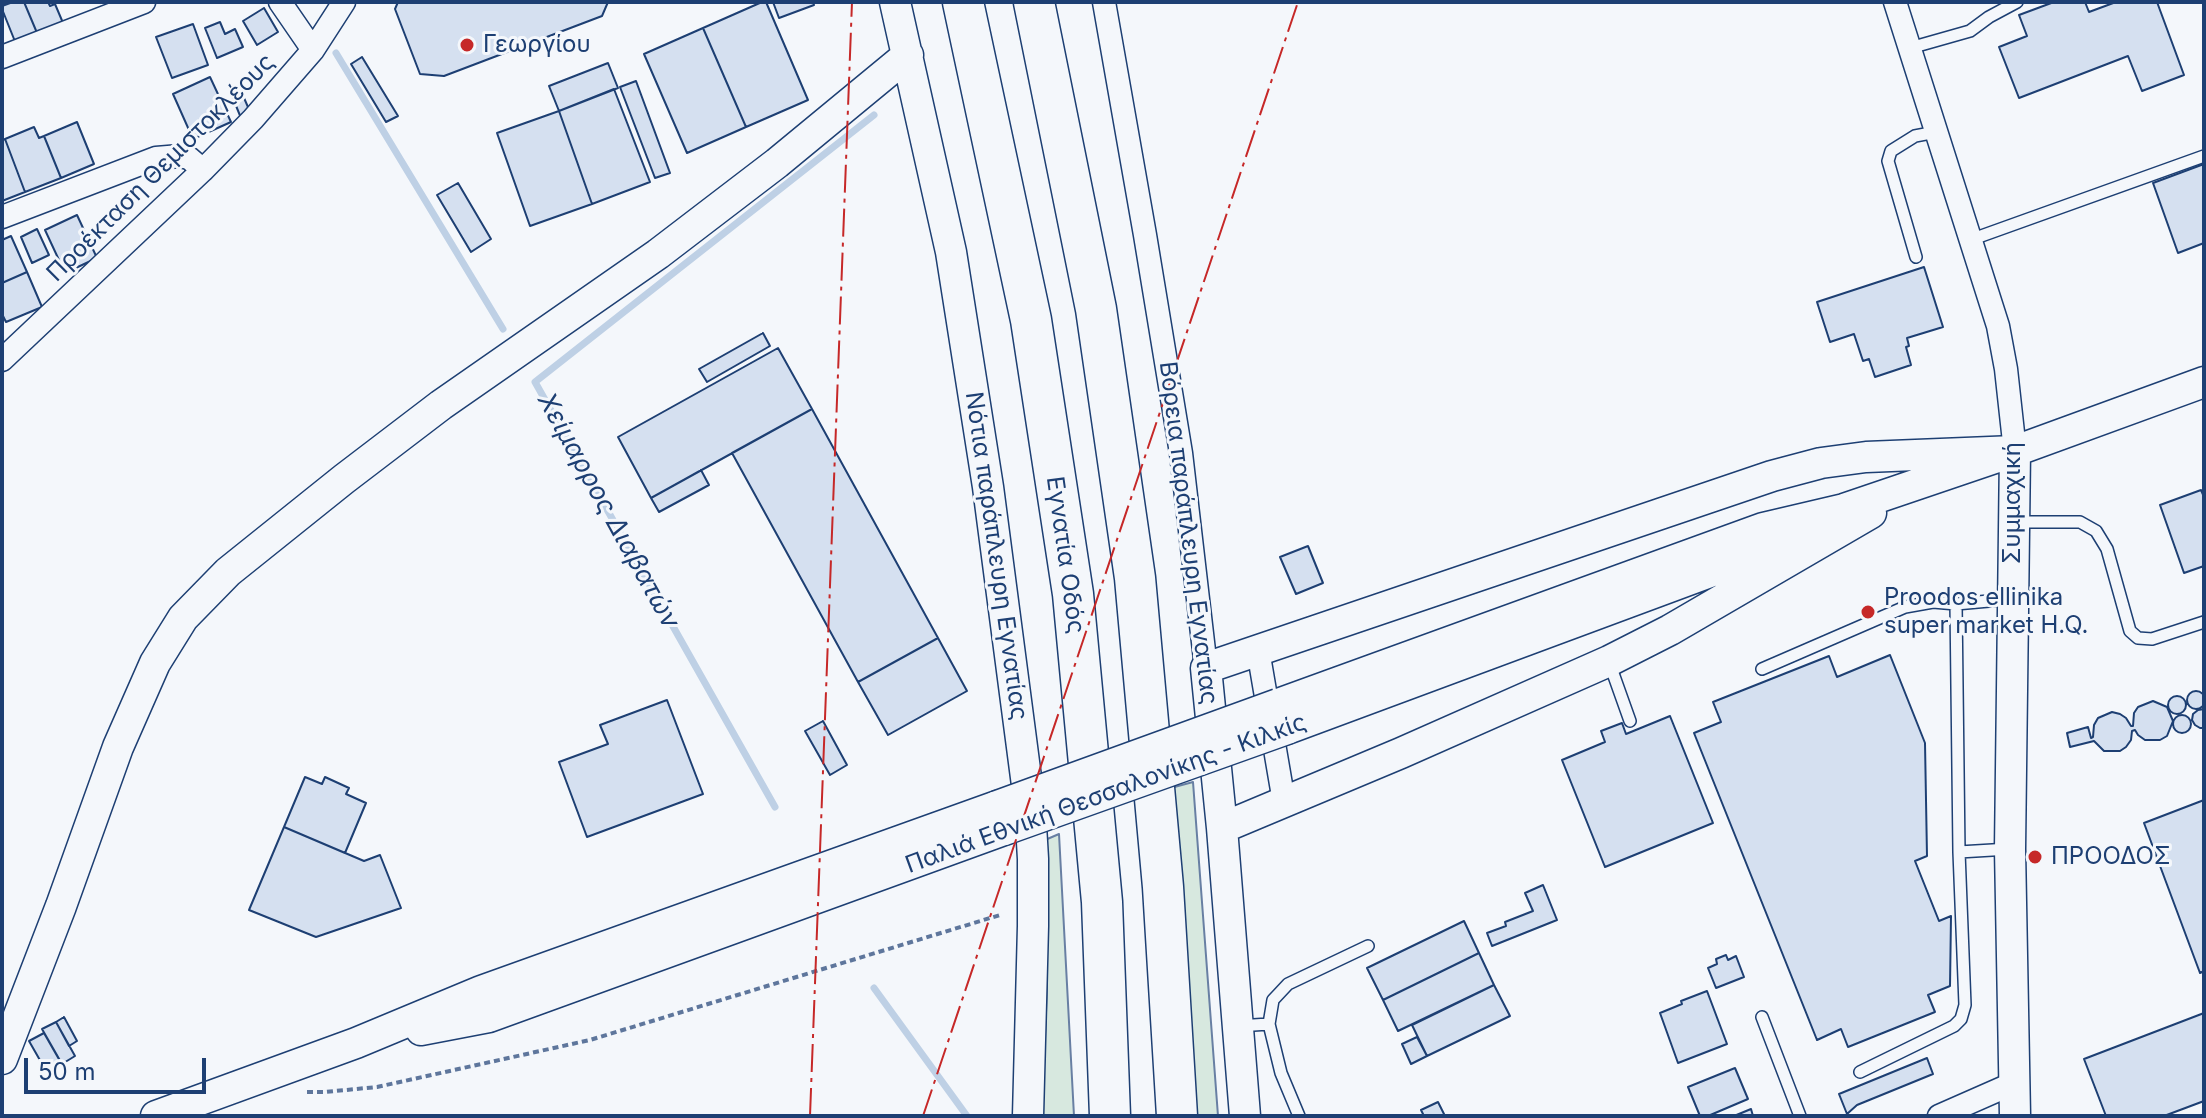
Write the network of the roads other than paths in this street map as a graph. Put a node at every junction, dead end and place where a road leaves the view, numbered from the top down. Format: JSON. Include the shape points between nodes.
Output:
{"nodes":[{"id":1,"x":144,"y":2,"type":"edge"},
{"id":2,"x":280,"y":2,"type":"edge"},
{"id":3,"x":344,"y":2,"type":"edge"},
{"id":4,"x":895,"y":2,"type":"edge"},
{"id":5,"x":963,"y":2,"type":"edge"},
{"id":6,"x":1034,"y":2,"type":"edge"},
{"id":7,"x":1104,"y":2,"type":"edge"},
{"id":8,"x":1895,"y":2,"type":"edge"},
{"id":9,"x":2017,"y":2,"type":"edge"},
{"id":10,"x":1910,"y":48,"type":"junction"},
{"id":11,"x":313,"y":50,"type":"junction"},
{"id":12,"x":908,"y":55,"type":"junction"},
{"id":13,"x":2,"y":57,"type":"edge"},
{"id":14,"x":1936,"y":132,"type":"junction"},
{"id":15,"x":2204,"y":156,"type":"edge"},
{"id":16,"x":203,"y":170,"type":"junction"},
{"id":17,"x":2,"y":217,"type":"edge"},
{"id":18,"x":1970,"y":240,"type":"junction"},
{"id":19,"x":1916,"y":257,"type":"dead end"},
{"id":20,"x":2,"y":360,"type":"edge"},
{"id":21,"x":2204,"y":382,"type":"edge"},
{"id":22,"x":2015,"y":451,"type":"junction"},
{"id":23,"x":1925,"y":482,"type":"junction"},
{"id":24,"x":2014,"y":522,"type":"junction"},
{"id":25,"x":2012,"y":599,"type":"junction"},
{"id":26,"x":1956,"y":604,"type":"junction"},
{"id":27,"x":2204,"y":622,"type":"edge"},
{"id":28,"x":1258,"y":650,"type":"junction"},
{"id":29,"x":1609,"y":661,"type":"junction"},
{"id":30,"x":1206,"y":668,"type":"junction"},
{"id":31,"x":1762,"y":669,"type":"dead end"},
{"id":32,"x":1630,"y":721,"type":"dead end"},
{"id":33,"x":1284,"y":802,"type":"junction"},
{"id":34,"x":1222,"y":828,"type":"junction"},
{"id":35,"x":2010,"y":849,"type":"junction"},
{"id":36,"x":1959,"y":852,"type":"junction"},
{"id":37,"x":1368,"y":946,"type":"dead end"},
{"id":38,"x":1762,"y":1017,"type":"dead end"},
{"id":39,"x":1269,"y":1024,"type":"junction"},
{"id":40,"x":1237,"y":1026,"type":"junction"},
{"id":41,"x":2,"y":1059,"type":"edge"},
{"id":42,"x":1860,"y":1072,"type":"dead end"},
{"id":43,"x":2014,"y":1083,"type":"junction"},
{"id":44,"x":224,"y":1108,"type":"edge"},
{"id":45,"x":1973,"y":1109,"type":"edge"},
{"id":46,"x":156,"y":1116,"type":"edge"},
{"id":47,"x":1028,"y":1116,"type":"edge"},
{"id":48,"x":1110,"y":1116,"type":"edge"},
{"id":49,"x":1177,"y":1116,"type":"edge"},
{"id":50,"x":1245,"y":1116,"type":"edge"},
{"id":51,"x":1299,"y":1116,"type":"edge"},
{"id":52,"x":1800,"y":1116,"type":"edge"},
{"id":53,"x":1939,"y":1116,"type":"edge"},
{"id":54,"x":2015,"y":1116,"type":"edge"}],
"edges":[{"from":1,"to":13,"type":"street"},
{"from":2,"to":11,"type":"street"},
{"from":3,"to":11,"type":"street","name":"Προέκταση Θεμιστοκλέους"},
{"from":4,"to":12,"type":"street","name":"Νότια παράπλευρη Εγνατίας"},
{"from":5,"to":48,"type":"highway","name":"Εγνατία Οδός","via":[[1031,320],[1073,594],[1102,902]]},
{"from":6,"to":49,"type":"highway","via":[[1096,309],[1135,578]]},
{"from":7,"to":30,"type":"street","name":"Βόρεια παράπλευρη Εγνατίας","via":[[1181,453]]},
{"from":8,"to":10,"type":"street","name":"Συμμαχική"},
{"from":9,"to":10,"type":"lane","via":[[1970,31]]},
{"from":10,"to":14,"type":"street","name":"Συμμαχική"},
{"from":11,"to":16,"type":"street","name":"Προέκταση Θεμιστοκλέους"},
{"from":12,"to":41,"type":"street","via":[[658,254],[344,479],[228,572],[183,618],[155,663],[118,747]]},
{"from":12,"to":47,"type":"street","name":"Νότια παράπλευρη Εγνατίας","via":[[954,268],[1030,808]]},
{"from":14,"to":18,"type":"street","name":"Συμμαχική"},
{"from":14,"to":19,"type":"lane","via":[[1915,136],[1891,151],[1888,161]]},
{"from":15,"to":18,"type":"lane"},
{"from":16,"to":17,"type":"street","via":[[189,158],[156,158]]},
{"from":16,"to":20,"type":"street","name":"Προέκταση Θεμιστοκλέους"},
{"from":18,"to":22,"type":"street","name":"Συμμαχική","via":[[1998,326]]},
{"from":21,"to":22,"type":"street","name":"Παλιά Εθνική Θεσσαλονίκης - Κιλκίς"},
{"from":22,"to":23,"type":"street","name":"Παλιά Εθνική Θεσσαλονίκης - Κιλκίς"},
{"from":22,"to":24,"type":"street","name":"Συμμαχική"},
{"from":22,"to":28,"type":"street","via":[[1821,463]]},
{"from":23,"to":29,"type":"street"},
{"from":23,"to":44,"type":"street","name":"Παλιά Εθνική Θεσσαλονίκης - Κιλκίς","bridge":true,"via":[[1763,528],[1282,716],[1001,818],[481,991],[267,1075]]},
{"from":24,"to":25,"type":"street","name":"Συμμαχική"},
{"from":24,"to":27,"type":"lane","via":[[2080,522],[2096,531],[2107,549],[2130,631],[2138,638],[2152,639]]},
{"from":25,"to":26,"type":"lane"},
{"from":25,"to":35,"type":"street","name":"Συμμαχική"},
{"from":26,"to":31,"type":"lane","via":[[1905,607]]},
{"from":26,"to":36,"type":"lane"},
{"from":28,"to":30,"type":"street"},
{"from":28,"to":33,"type":"street"},
{"from":29,"to":32,"type":"lane"},
{"from":29,"to":33,"type":"street"},
{"from":30,"to":34,"type":"street","name":"Βόρεια παράπλευρη Εγνατίας"},
{"from":33,"to":34,"type":"street"},
{"from":34,"to":40,"type":"street","name":"Βόρεια παράπλευρη Εγνατίας"},
{"from":35,"to":36,"type":"lane"},
{"from":35,"to":43,"type":"street","name":"Συμμαχική"},
{"from":36,"to":42,"type":"lane","via":[[1965,996],[1961,1019]]},
{"from":37,"to":39,"type":"lane","via":[[1288,984],[1273,1000]]},
{"from":38,"to":52,"type":"lane"},
{"from":39,"to":40,"type":"lane"},
{"from":39,"to":51,"type":"lane"},
{"from":40,"to":50,"type":"street","name":"Βόρεια παράπλευρη Εγνατίας"},
{"from":43,"to":45,"type":"street"},
{"from":43,"to":54,"type":"street","name":"Συμμαχική"},
{"from":44,"to":46,"type":"street","name":"Παλιά Εθνική Θεσσαλονίκης - Κιλκίς"},
{"from":45,"to":53,"type":"street"}]}
